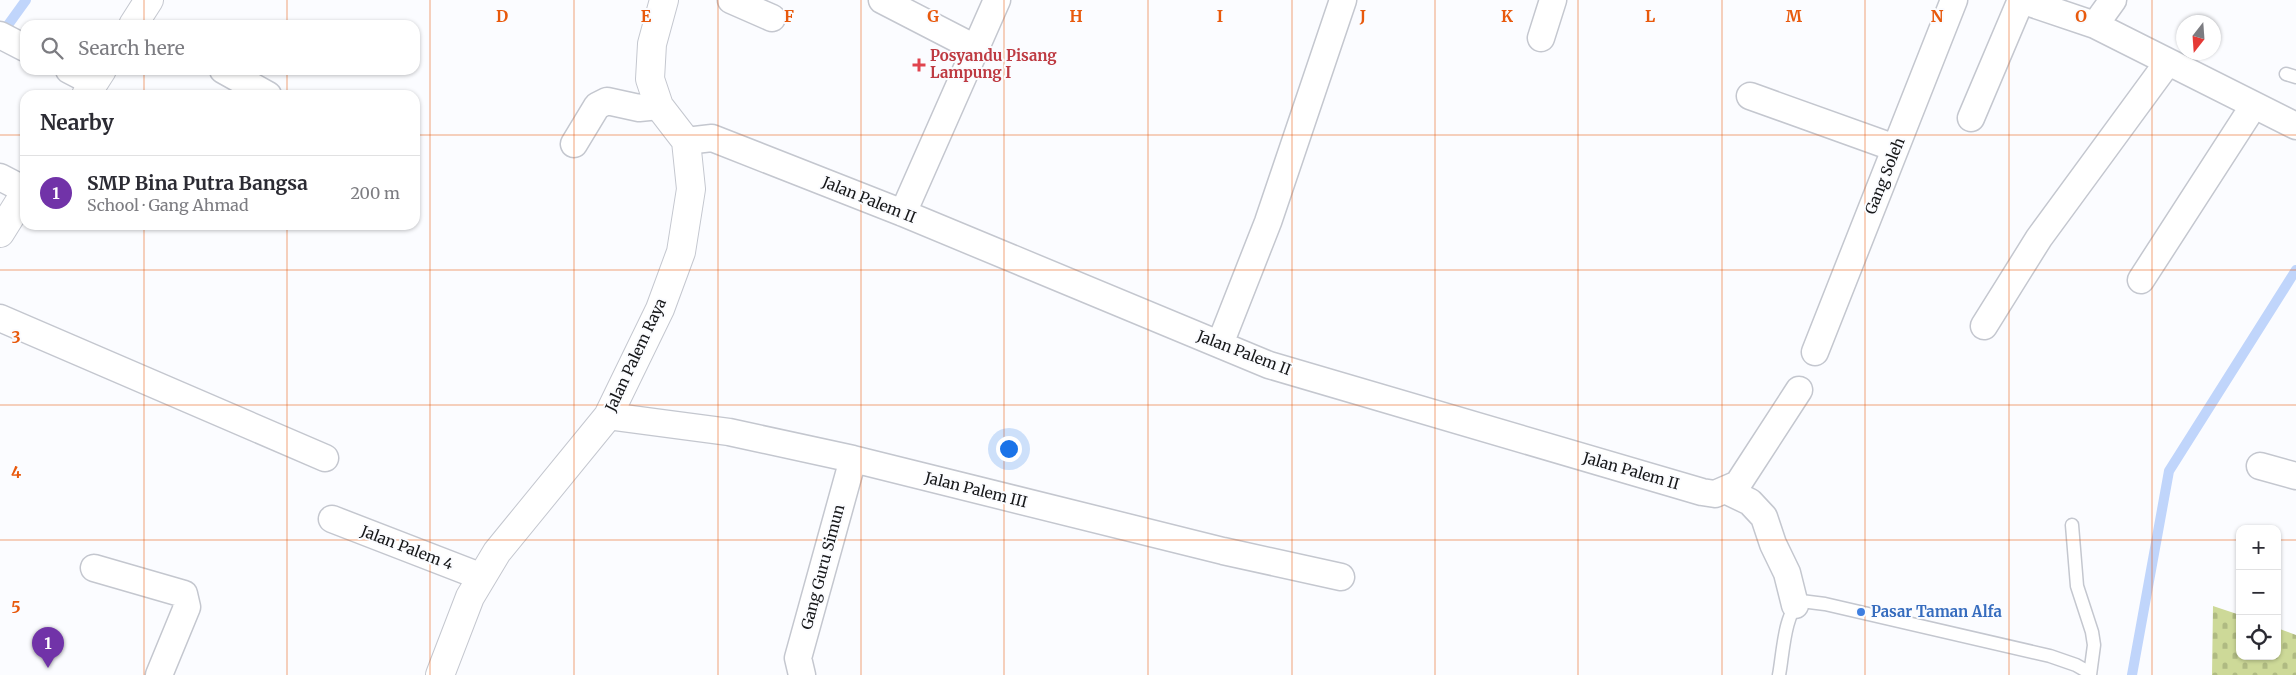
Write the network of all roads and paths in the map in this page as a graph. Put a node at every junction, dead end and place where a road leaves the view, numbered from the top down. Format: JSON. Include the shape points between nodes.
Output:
{"nodes":[{"id":1,"x":732,"y":0,"type":"edge"},
{"id":2,"x":882,"y":0,"type":"edge"},
{"id":3,"x":996,"y":0,"type":"edge"},
{"id":4,"x":1343,"y":0,"type":"edge"},
{"id":5,"x":1553,"y":0,"type":"edge"},
{"id":6,"x":1954,"y":0,"type":"edge"},
{"id":7,"x":2021,"y":0,"type":"edge"},
{"id":8,"x":2112,"y":0,"type":"edge"},
{"id":9,"x":661,"y":1,"type":"edge"},
{"id":10,"x":772,"y":18,"type":"dead end"},
{"id":11,"x":2095,"y":25,"type":"junction"},
{"id":12,"x":0,"y":35,"type":"edge"},
{"id":13,"x":1541,"y":38,"type":"dead end"},
{"id":14,"x":20,"y":45,"type":"edge"},
{"id":15,"x":975,"y":48,"type":"junction"},
{"id":16,"x":2168,"y":62,"type":"junction"},
{"id":17,"x":79,"y":75,"type":"edge"},
{"id":18,"x":232,"y":75,"type":"edge"},
{"id":19,"x":94,"y":83,"type":"edge"},
{"id":20,"x":259,"y":90,"type":"edge"},
{"id":21,"x":1750,"y":96,"type":"dead end"},
{"id":22,"x":2254,"y":104,"type":"junction"},
{"id":23,"x":659,"y":106,"type":"junction"},
{"id":24,"x":1971,"y":118,"type":"dead end"},
{"id":25,"x":2296,"y":126,"type":"edge"},
{"id":26,"x":686,"y":141,"type":"junction"},
{"id":27,"x":574,"y":144,"type":"dead end"},
{"id":28,"x":1895,"y":148,"type":"junction"},
{"id":29,"x":0,"y":177,"type":"edge"},
{"id":30,"x":20,"y":188,"type":"edge"},
{"id":31,"x":20,"y":199,"type":"edge"},
{"id":32,"x":904,"y":213,"type":"junction"},
{"id":33,"x":0,"y":233,"type":"edge"},
{"id":34,"x":2141,"y":280,"type":"dead end"},
{"id":35,"x":0,"y":318,"type":"edge"},
{"id":36,"x":1984,"y":326,"type":"dead end"},
{"id":37,"x":1220,"y":344,"type":"junction"},
{"id":38,"x":1815,"y":352,"type":"dead end"},
{"id":39,"x":1799,"y":390,"type":"dead end"},
{"id":40,"x":608,"y":416,"type":"junction"},
{"id":41,"x":325,"y":458,"type":"dead end"},
{"id":42,"x":853,"y":459,"type":"junction"},
{"id":43,"x":2260,"y":466,"type":"dead end"},
{"id":44,"x":2296,"y":476,"type":"edge"},
{"id":45,"x":1725,"y":490,"type":"junction"},
{"id":46,"x":332,"y":519,"type":"dead end"},
{"id":47,"x":2072,"y":525,"type":"dead end"},
{"id":48,"x":94,"y":568,"type":"dead end"},
{"id":49,"x":482,"y":577,"type":"junction"},
{"id":50,"x":1341,"y":577,"type":"dead end"},
{"id":51,"x":1795,"y":605,"type":"junction"},
{"id":52,"x":2090,"y":674,"type":"edge"},
{"id":53,"x":159,"y":675,"type":"edge"},
{"id":54,"x":440,"y":675,"type":"edge"},
{"id":55,"x":802,"y":675,"type":"edge"},
{"id":56,"x":1780,"y":675,"type":"edge"}],
"edges":[{"from":1,"to":10,"type":"street"},
{"from":2,"to":15,"type":"street"},
{"from":3,"to":15,"type":"street"},
{"from":4,"to":37,"type":"street","via":[[1268,222]]},
{"from":5,"to":13,"type":"street"},
{"from":6,"to":28,"type":"street","name":"Gang Soleh"},
{"from":7,"to":11,"type":"street"},
{"from":7,"to":24,"type":"street"},
{"from":8,"to":11,"type":"street"},
{"from":9,"to":23,"type":"street","via":[[652,44],[650,79]]},
{"from":11,"to":16,"type":"street"},
{"from":12,"to":14,"type":"street"},
{"from":15,"to":32,"type":"street"},
{"from":16,"to":22,"type":"street"},
{"from":16,"to":36,"type":"street","via":[[2039,238]]},
{"from":17,"to":19,"type":"street"},
{"from":18,"to":20,"type":"street"},
{"from":21,"to":28,"type":"street"},
{"from":22,"to":25,"type":"street"},
{"from":22,"to":34,"type":"street"},
{"from":23,"to":26,"type":"street"},
{"from":23,"to":27,"type":"street","via":[[639,108],[608,101],[598,106]]},
{"from":26,"to":32,"type":"street","name":"Jalan Palem II","via":[[712,138]]},
{"from":26,"to":40,"type":"street","name":"Jalan Palem Raya","via":[[691,189],[681,252],[660,309]]},
{"from":28,"to":38,"type":"street","name":"Gang Soleh"},
{"from":29,"to":30,"type":"street"},
{"from":31,"to":33,"type":"street"},
{"from":32,"to":37,"type":"street","name":"Jalan Palem II"},
{"from":35,"to":41,"type":"street"},
{"from":37,"to":45,"type":"street","name":"Jalan Palem II","via":[[1269,366],[1702,492],[1715,494]]},
{"from":39,"to":45,"type":"street","via":[[1738,484]]},
{"from":40,"to":42,"type":"street","name":"Jalan Palem III","via":[[729,432]]},
{"from":40,"to":49,"type":"street","name":"Jalan Palem Raya","via":[[497,552]]},
{"from":42,"to":50,"type":"street","name":"Jalan Palem III","via":[[1223,552]]},
{"from":42,"to":55,"type":"street","name":"Gang Guru Simun","via":[[798,658]]},
{"from":43,"to":44,"type":"street"},
{"from":45,"to":51,"type":"street","via":[[1750,502],[1764,517],[1787,573]]},
{"from":46,"to":49,"type":"street","name":"Jalan Palem 4"},
{"from":47,"to":52,"type":"lane","via":[[2077,586],[2094,645]]},
{"from":48,"to":53,"type":"street","via":[[184,594],[187,607]]},
{"from":49,"to":54,"type":"street","name":"Jalan Palem Raya","via":[[470,597]]},
{"from":51,"to":52,"type":"lane","via":[[1801,601],[1835,606],[2050,656]]},
{"from":51,"to":56,"type":"lane","via":[[1789,617]]}]}
